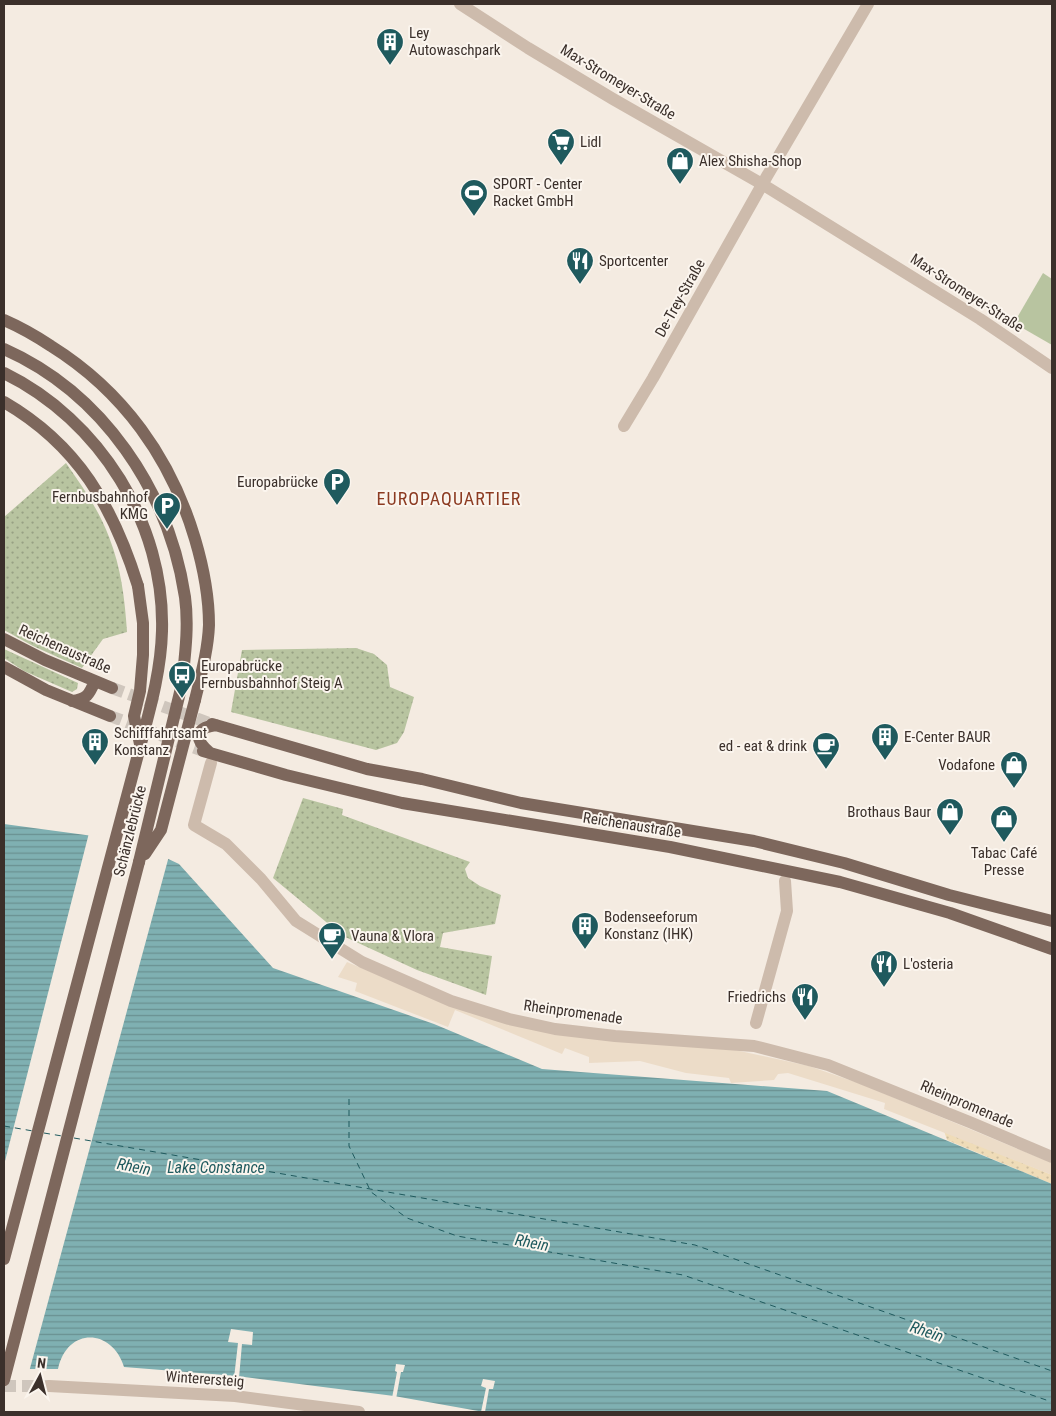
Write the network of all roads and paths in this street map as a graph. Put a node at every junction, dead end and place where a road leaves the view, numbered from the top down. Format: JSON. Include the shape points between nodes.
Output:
{"nodes":[{"id":1,"x":460,"y":4,"type":"edge"},
{"id":2,"x":868,"y":4,"type":"edge"},
{"id":3,"x":762,"y":184,"type":"junction"},
{"id":4,"x":4,"y":320,"type":"edge"},
{"id":5,"x":4,"y":349,"type":"edge"},
{"id":6,"x":1052,"y":368,"type":"edge"},
{"id":7,"x":4,"y":373,"type":"edge"},
{"id":8,"x":4,"y":402,"type":"edge"},
{"id":9,"x":624,"y":426,"type":"dead end"},
{"id":10,"x":4,"y":639,"type":"edge"},
{"id":11,"x":4,"y":667,"type":"edge"},
{"id":12,"x":95,"y":681,"type":"junction"},
{"id":13,"x":112,"y":688,"type":"tunnel mouth"},
{"id":14,"x":72,"y":701,"type":"junction"},
{"id":15,"x":110,"y":716,"type":"tunnel mouth"},
{"id":16,"x":140,"y":747,"type":"junction"},
{"id":17,"x":208,"y":755,"type":"junction"},
{"id":18,"x":139,"y":862,"type":"junction"},
{"id":19,"x":785,"y":880,"type":"dead end"},
{"id":20,"x":1052,"y":921,"type":"edge"},
{"id":21,"x":1052,"y":948,"type":"edge"},
{"id":22,"x":756,"y":1023,"type":"dead end"},
{"id":23,"x":1052,"y":1157,"type":"edge"},
{"id":24,"x":4,"y":1259,"type":"edge"},
{"id":25,"x":4,"y":1380,"type":"edge"},
{"id":26,"x":49,"y":1386,"type":"tunnel mouth"},
{"id":27,"x":359,"y":1412,"type":"edge"}],
"edges":[{"from":1,"to":3,"type":"street","name":"Max-Stromeyer-Straße","via":[[613,99]]},
{"from":2,"to":3,"type":"street"},
{"from":3,"to":6,"type":"street","name":"Max-Stromeyer-Straße","via":[[980,319]]},
{"from":3,"to":9,"type":"street","name":"De-Trey-Straße"},
{"from":4,"to":18,"type":"main road","bridge":true,"via":[[70,358],[94,377],[146,435],[179,491],[203,570],[209,626],[201,678],[161,830]]},
{"from":5,"to":18,"type":"main road","name":"Schänzlebrücke","bridge":true,"via":[[61,383],[114,434],[150,489],[166,521],[177,554],[185,598],[186,650],[182,684]]},
{"from":7,"to":16,"type":"main road","name":"Schänzlebrücke","bridge":true,"via":[[45,398],[82,430],[126,488],[144,528],[161,596],[162,631],[154,696]]},
{"from":8,"to":16,"type":"main road","bridge":true,"via":[[49,434],[84,471],[108,511],[130,560],[138,586],[142,623],[140,692],[134,716]]},
{"from":10,"to":12,"type":"main road","name":"Reichenaustraße"},
{"from":11,"to":14,"type":"main road"},
{"from":12,"to":13,"type":"main road","name":"Reichenaustraße"},
{"from":12,"to":14,"type":"main road","via":[[86,697]]},
{"from":14,"to":15,"type":"main road"},
{"from":16,"to":24,"type":"main road","name":"Schänzlebrücke"},
{"from":17,"to":20,"type":"main road","name":"Reichenaustraße","via":[[198,736],[200,731],[214,724],[352,766],[521,803],[754,841]]},
{"from":17,"to":21,"type":"main road","name":"Reichenaustraße","via":[[402,803],[670,847],[840,882],[950,913]]},
{"from":17,"to":23,"type":"street","name":"Rheinpromenade","via":[[194,825],[226,844],[296,920],[362,962],[451,1001],[509,1019],[555,1029],[615,1036],[754,1046],[828,1066]]},
{"from":18,"to":25,"type":"main road","name":"Schänzlebrücke"},
{"from":19,"to":22,"type":"street","via":[[787,911]]},
{"from":26,"to":27,"type":"street","name":"Winterersteig","via":[[235,1396]]}]}
